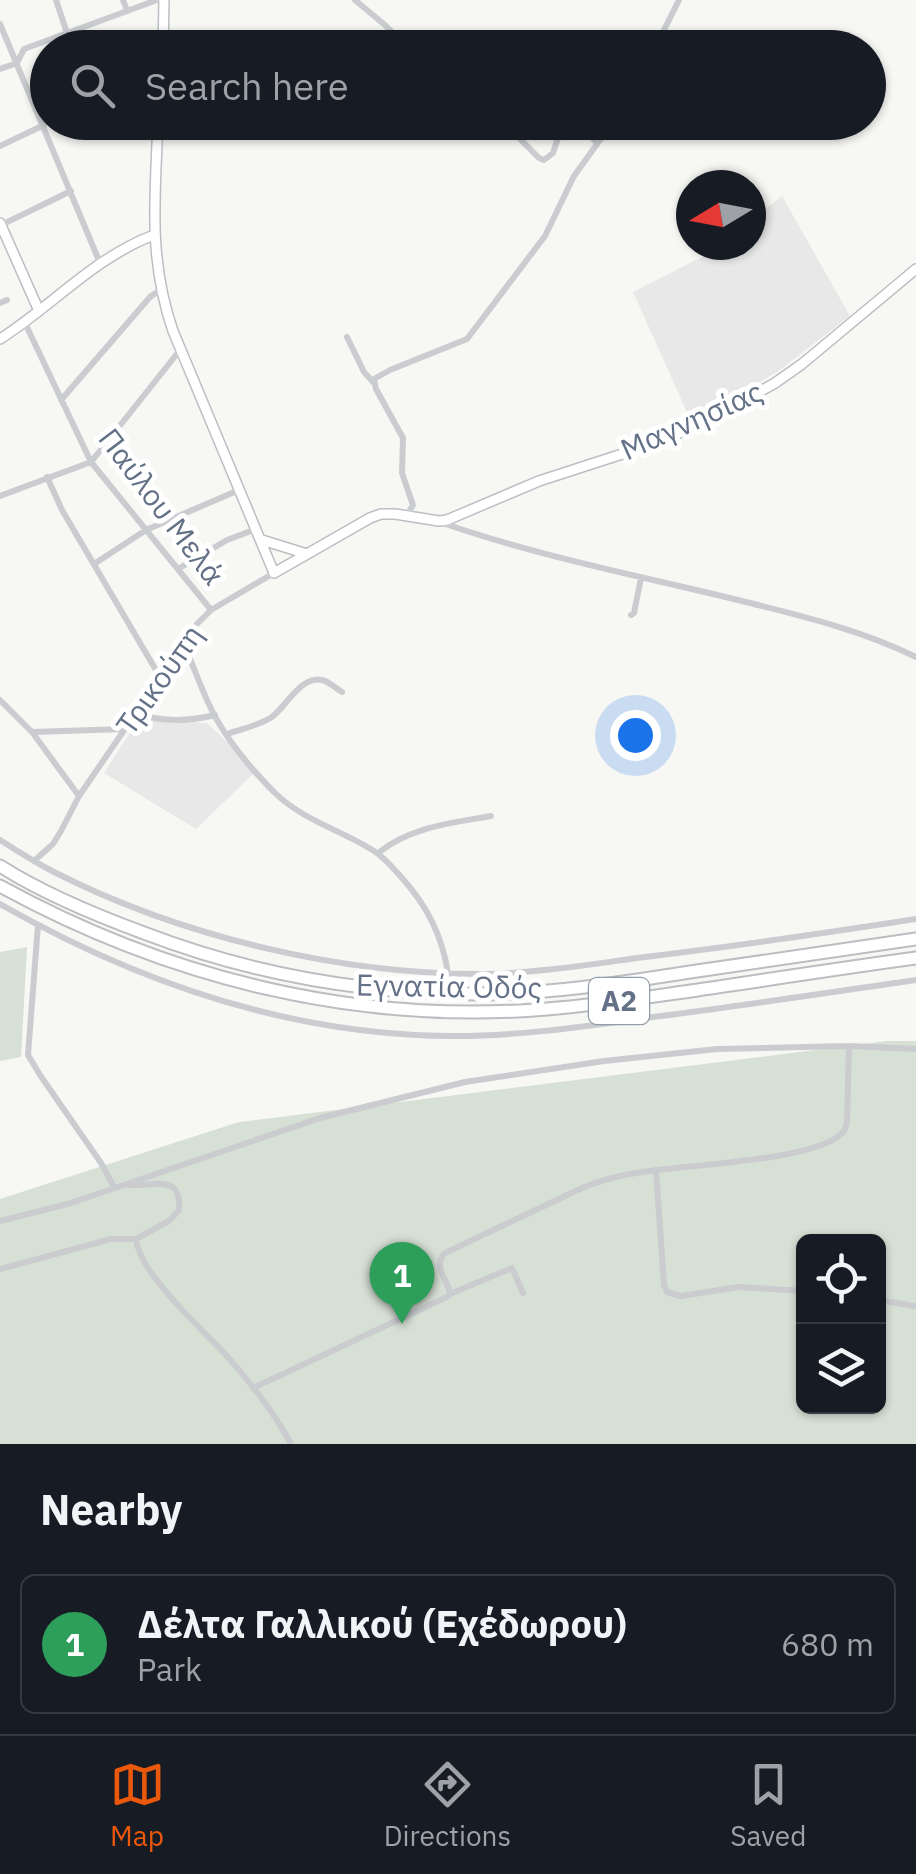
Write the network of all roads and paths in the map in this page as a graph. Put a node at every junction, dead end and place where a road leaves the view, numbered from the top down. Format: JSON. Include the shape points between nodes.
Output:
{"nodes":[{"id":1,"x":56,"y":0,"type":"edge"},
{"id":2,"x":124,"y":0,"type":"edge"},
{"id":3,"x":160,"y":0,"type":"edge"},
{"id":4,"x":355,"y":0,"type":"edge"},
{"id":5,"x":679,"y":0,"type":"edge"},
{"id":6,"x":127,"y":10,"type":"junction"},
{"id":7,"x":0,"y":24,"type":"edge"},
{"id":8,"x":67,"y":30,"type":"edge"},
{"id":9,"x":73,"y":30,"type":"edge"},
{"id":10,"x":161,"y":30,"type":"edge"},
{"id":11,"x":390,"y":30,"type":"edge"},
{"id":12,"x":663,"y":30,"type":"edge"},
{"id":13,"x":30,"y":47,"type":"edge"},
{"id":14,"x":17,"y":62,"type":"junction"},
{"id":15,"x":0,"y":69,"type":"edge"},
{"id":16,"x":30,"y":92,"type":"edge"},
{"id":17,"x":30,"y":132,"type":"edge"},
{"id":18,"x":50,"y":140,"type":"edge"},
{"id":19,"x":157,"y":140,"type":"edge"},
{"id":20,"x":522,"y":140,"type":"edge"},
{"id":21,"x":557,"y":140,"type":"edge"},
{"id":22,"x":594,"y":140,"type":"edge"},
{"id":23,"x":599,"y":140,"type":"edge"},
{"id":24,"x":597,"y":143,"type":"junction"},
{"id":25,"x":0,"y":146,"type":"edge"},
{"id":26,"x":70,"y":191,"type":"junction"},
{"id":27,"x":0,"y":225,"type":"edge"},
{"id":28,"x":154,"y":235,"type":"junction"},
{"id":29,"x":100,"y":263,"type":"junction"},
{"id":30,"x":916,"y":269,"type":"edge"},
{"id":31,"x":160,"y":290,"type":"junction"},
{"id":32,"x":40,"y":310,"type":"junction"},
{"id":33,"x":25,"y":323,"type":"junction"},
{"id":34,"x":347,"y":337,"type":"dead end"},
{"id":35,"x":0,"y":339,"type":"edge"},
{"id":36,"x":181,"y":350,"type":"junction"},
{"id":37,"x":374,"y":383,"type":"junction"},
{"id":38,"x":61,"y":400,"type":"junction"},
{"id":39,"x":92,"y":462,"type":"junction"},
{"id":40,"x":47,"y":477,"type":"junction"},
{"id":41,"x":240,"y":489,"type":"junction"},
{"id":42,"x":0,"y":496,"type":"edge"},
{"id":43,"x":407,"y":515,"type":"junction"},
{"id":44,"x":439,"y":521,"type":"junction"},
{"id":45,"x":257,"y":528,"type":"junction"},
{"id":46,"x":146,"y":530,"type":"junction"},
{"id":47,"x":262,"y":540,"type":"junction"},
{"id":48,"x":307,"y":554,"type":"junction"},
{"id":49,"x":94,"y":564,"type":"junction"},
{"id":50,"x":178,"y":569,"type":"junction"},
{"id":51,"x":274,"y":573,"type":"junction"},
{"id":52,"x":641,"y":578,"type":"junction"},
{"id":53,"x":210,"y":610,"type":"junction"},
{"id":54,"x":630,"y":615,"type":"dead end"},
{"id":55,"x":183,"y":643,"type":"junction"},
{"id":56,"x":916,"y":656,"type":"edge"},
{"id":57,"x":160,"y":677,"type":"junction"},
{"id":58,"x":342,"y":692,"type":"dead end"},
{"id":59,"x":0,"y":700,"type":"edge"},
{"id":60,"x":136,"y":712,"type":"junction"},
{"id":61,"x":215,"y":715,"type":"junction"},
{"id":62,"x":126,"y":730,"type":"junction"},
{"id":63,"x":32,"y":732,"type":"junction"},
{"id":64,"x":226,"y":734,"type":"junction"},
{"id":65,"x":79,"y":796,"type":"junction"},
{"id":66,"x":491,"y":816,"type":"dead end"},
{"id":67,"x":0,"y":840,"type":"edge"},
{"id":68,"x":378,"y":853,"type":"junction"},
{"id":69,"x":34,"y":861,"type":"junction"},
{"id":70,"x":0,"y":866,"type":"edge"},
{"id":71,"x":0,"y":886,"type":"edge"},
{"id":72,"x":0,"y":904,"type":"edge"},
{"id":73,"x":916,"y":920,"type":"edge"},
{"id":74,"x":38,"y":925,"type":"junction"},
{"id":75,"x":916,"y":938,"type":"edge"},
{"id":76,"x":916,"y":958,"type":"edge"},
{"id":77,"x":448,"y":973,"type":"junction"},
{"id":78,"x":916,"y":980,"type":"edge"},
{"id":79,"x":849,"y":1046,"type":"junction"},
{"id":80,"x":916,"y":1049,"type":"edge"},
{"id":81,"x":656,"y":1170,"type":"junction"},
{"id":82,"x":118,"y":1186,"type":"junction"},
{"id":83,"x":0,"y":1222,"type":"edge"},
{"id":84,"x":136,"y":1239,"type":"junction"},
{"id":85,"x":0,"y":1268,"type":"edge"},
{"id":86,"x":796,"y":1290,"type":"edge"},
{"id":87,"x":450,"y":1294,"type":"junction"},
{"id":88,"x":523,"y":1294,"type":"dead end"},
{"id":89,"x":886,"y":1301,"type":"edge"},
{"id":90,"x":916,"y":1306,"type":"edge"},
{"id":91,"x":253,"y":1388,"type":"junction"},
{"id":92,"x":290,"y":1444,"type":"edge"}],
"edges":[{"from":1,"to":8,"type":"street"},
{"from":2,"to":6,"type":"street"},
{"from":3,"to":6,"type":"street"},
{"from":3,"to":10,"type":"street"},
{"from":4,"to":11,"type":"street"},
{"from":5,"to":12,"type":"street"},
{"from":6,"to":9,"type":"street"},
{"from":7,"to":14,"type":"street"},
{"from":13,"to":14,"type":"street"},
{"from":14,"to":15,"type":"street"},
{"from":14,"to":16,"type":"street"},
{"from":17,"to":25,"type":"street"},
{"from":18,"to":26,"type":"street"},
{"from":19,"to":28,"type":"street"},
{"from":20,"to":21,"type":"street","via":[[544,160]]},
{"from":22,"to":24,"type":"street"},
{"from":23,"to":24,"type":"street"},
{"from":24,"to":37,"type":"street","via":[[545,236],[467,339]]},
{"from":26,"to":27,"type":"street"},
{"from":26,"to":29,"type":"street"},
{"from":27,"to":32,"type":"street"},
{"from":28,"to":29,"type":"street"},
{"from":28,"to":31,"type":"street"},
{"from":29,"to":32,"type":"street"},
{"from":30,"to":44,"type":"street","name":"Μαγνησίας","via":[[802,364],[708,421]]},
{"from":31,"to":36,"type":"street"},
{"from":31,"to":38,"type":"street"},
{"from":32,"to":33,"type":"street"},
{"from":33,"to":35,"type":"street"},
{"from":33,"to":38,"type":"street","name":"Παύλου Μελά"},
{"from":34,"to":37,"type":"street"},
{"from":36,"to":39,"type":"street"},
{"from":36,"to":41,"type":"street"},
{"from":37,"to":43,"type":"street","via":[[404,443],[402,474],[413,505]]},
{"from":38,"to":39,"type":"street","name":"Παύλου Μελά"},
{"from":39,"to":40,"type":"street"},
{"from":39,"to":46,"type":"street","name":"Παύλου Μελά"},
{"from":40,"to":42,"type":"street"},
{"from":40,"to":49,"type":"street"},
{"from":41,"to":45,"type":"street"},
{"from":41,"to":46,"type":"street"},
{"from":43,"to":44,"type":"street","name":"Τρικούπη"},
{"from":43,"to":48,"type":"street","name":"Τρικούπη","via":[[370,518]]},
{"from":44,"to":52,"type":"street"},
{"from":45,"to":47,"type":"street"},
{"from":45,"to":50,"type":"street"},
{"from":46,"to":49,"type":"street"},
{"from":46,"to":50,"type":"street","name":"Παύλου Μελά"},
{"from":47,"to":48,"type":"street"},
{"from":47,"to":51,"type":"street"},
{"from":48,"to":51,"type":"street","name":"Τρικούπη"},
{"from":49,"to":57,"type":"street"},
{"from":50,"to":53,"type":"street","name":"Παύλου Μελά"},
{"from":51,"to":53,"type":"street","name":"Τρικούπη"},
{"from":52,"to":54,"type":"street"},
{"from":52,"to":56,"type":"street","via":[[820,620]]},
{"from":53,"to":55,"type":"street","name":"Τρικούπη"},
{"from":55,"to":57,"type":"street","name":"Τρικούπη"},
{"from":55,"to":61,"type":"street"},
{"from":57,"to":60,"type":"street","name":"Τρικούπη"},
{"from":58,"to":64,"type":"street","via":[[311,681],[267,720]]},
{"from":59,"to":63,"type":"street"},
{"from":60,"to":61,"type":"street","via":[[154,718]]},
{"from":60,"to":62,"type":"street","name":"Τρικούπη"},
{"from":61,"to":64,"type":"street"},
{"from":62,"to":63,"type":"street"},
{"from":62,"to":65,"type":"street","name":"Τρικούπη"},
{"from":63,"to":65,"type":"street"},
{"from":64,"to":68,"type":"street","via":[[292,808]]},
{"from":65,"to":69,"type":"street","name":"Τρικούπη","via":[[52,844]]},
{"from":66,"to":68,"type":"street","via":[[407,834]]},
{"from":67,"to":69,"type":"street"},
{"from":68,"to":77,"type":"street","via":[[434,923]]},
{"from":69,"to":77,"type":"street","via":[[192,928],[344,962]]},
{"from":70,"to":75,"type":"highway","name":"Εγνατία Οδός","number":"Α2","via":[[61,899],[174,944],[282,974],[410,992],[578,988]]},
{"from":71,"to":76,"type":"highway","name":"Εγνατία Οδός","number":"Α2","via":[[168,962],[278,992],[404,1010],[546,1010]]},
{"from":72,"to":74,"type":"street"},
{"from":73,"to":77,"type":"street","via":[[586,965]]},
{"from":74,"to":78,"type":"street","via":[[163,982],[255,1011],[418,1035],[548,1031]]},
{"from":74,"to":82,"type":"street","via":[[28,1054]]},
{"from":79,"to":80,"type":"street"},
{"from":79,"to":81,"type":"street","via":[[849,1111],[841,1135],[805,1150]]},
{"from":79,"to":82,"type":"street","via":[[718,1048],[465,1082],[320,1118]]},
{"from":81,"to":86,"type":"street","via":[[667,1292]]},
{"from":81,"to":87,"type":"street","via":[[602,1180],[440,1256]]},
{"from":82,"to":83,"type":"street"},
{"from":82,"to":84,"type":"street","via":[[161,1182],[179,1196],[176,1216]]},
{"from":84,"to":85,"type":"street","via":[[112,1239]]},
{"from":84,"to":91,"type":"street","via":[[150,1270]]},
{"from":87,"to":88,"type":"street","via":[[512,1268]]},
{"from":87,"to":91,"type":"street"},
{"from":89,"to":90,"type":"street"},
{"from":91,"to":92,"type":"street"}]}
